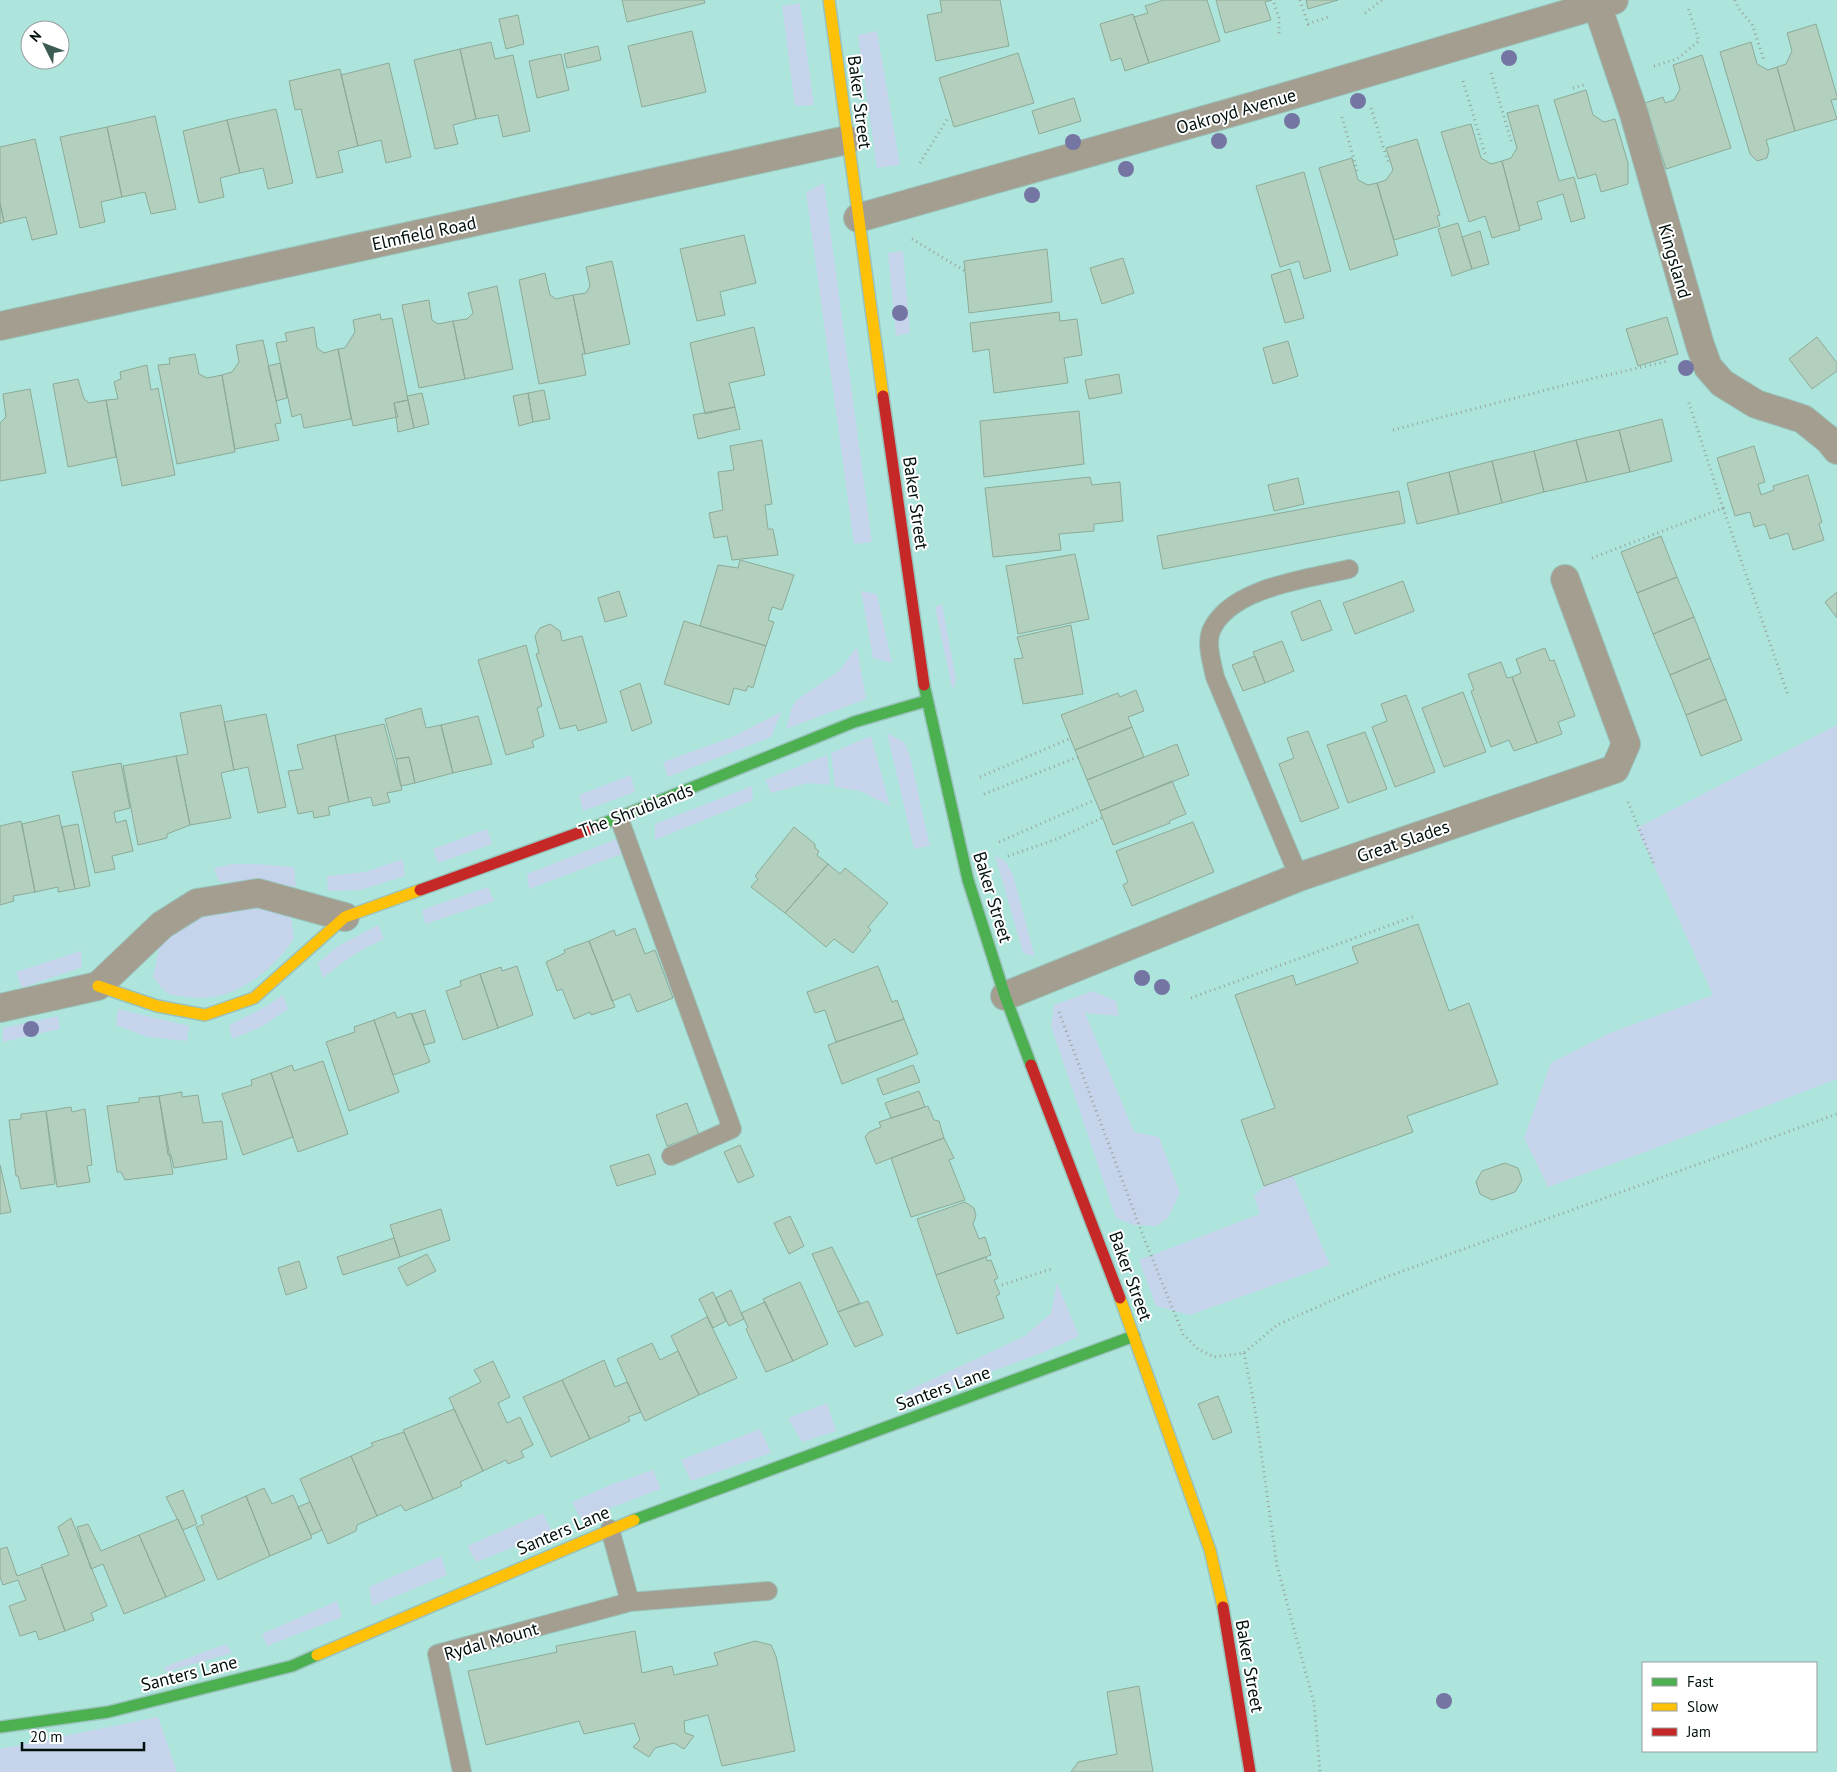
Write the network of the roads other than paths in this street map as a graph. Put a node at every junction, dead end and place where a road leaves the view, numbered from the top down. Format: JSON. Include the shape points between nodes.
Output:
{"nodes":[{"id":1,"x":829,"y":0,"type":"edge"},
{"id":2,"x":1605,"y":2,"type":"edge"},
{"id":3,"x":847,"y":140,"type":"junction"},
{"id":4,"x":858,"y":218,"type":"junction"},
{"id":5,"x":0,"y":326,"type":"edge"},
{"id":6,"x":1837,"y":450,"type":"edge"},
{"id":7,"x":1349,"y":570,"type":"dead end"},
{"id":8,"x":1565,"y":579,"type":"road end"},
{"id":9,"x":926,"y":701,"type":"junction"},
{"id":10,"x":619,"y":818,"type":"junction"},
{"id":11,"x":1299,"y":877,"type":"junction"},
{"id":12,"x":345,"y":917,"type":"junction"},
{"id":13,"x":98,"y":986,"type":"junction"},
{"id":14,"x":1005,"y":996,"type":"junction"},
{"id":15,"x":0,"y":1008,"type":"edge"},
{"id":16,"x":671,"y":1156,"type":"dead end"},
{"id":17,"x":1134,"y":1336,"type":"junction"},
{"id":18,"x":610,"y":1529,"type":"junction"},
{"id":19,"x":768,"y":1591,"type":"dead end"},
{"id":20,"x":630,"y":1602,"type":"junction"},
{"id":21,"x":0,"y":1727,"type":"edge"},
{"id":22,"x":462,"y":1772,"type":"edge"},
{"id":23,"x":1250,"y":1772,"type":"edge"}],
"edges":[{"from":1,"to":3,"type":"street","name":"Baker Street"},
{"from":2,"to":4,"type":"street","name":"Oakroyd Avenue"},
{"from":2,"to":6,"type":"street","name":"Kingsland","via":[[1634,114],[1708,367],[1739,395],[1803,419]]},
{"from":3,"to":4,"type":"street","name":"Baker Street"},
{"from":3,"to":5,"type":"street","name":"Elmfield Road"},
{"from":4,"to":9,"type":"street","name":"Baker Street"},
{"from":7,"to":11,"type":"lane","via":[[1256,592],[1232,606],[1211,631],[1210,656],[1215,676]]},
{"from":8,"to":11,"type":"street","name":"Great Slades","via":[[1626,744],[1615,768]]},
{"from":9,"to":10,"type":"street","name":"The Shrublands","via":[[854,722]]},
{"from":9,"to":14,"type":"street","name":"Baker Street","via":[[968,880]]},
{"from":10,"to":12,"type":"street","name":"The Shrublands"},
{"from":10,"to":16,"type":"lane","via":[[732,1129]]},
{"from":11,"to":14,"type":"street","name":"Great Slades"},
{"from":12,"to":13,"type":"street","via":[[258,893],[197,903],[162,926]]},
{"from":12,"to":13,"type":"street","name":"The Shrublands","via":[[254,998],[205,1014],[157,1006]]},
{"from":13,"to":15,"type":"street"},
{"from":14,"to":17,"type":"street","name":"Baker Street"},
{"from":17,"to":18,"type":"street","name":"Santers Lane"},
{"from":17,"to":23,"type":"street","name":"Baker Street","via":[[1210,1550],[1222,1600]]},
{"from":18,"to":20,"type":"lane"},
{"from":18,"to":21,"type":"street","name":"Santers Lane","via":[[292,1666],[108,1712]]},
{"from":19,"to":20,"type":"lane","name":"Rydal Mount"},
{"from":20,"to":22,"type":"lane","name":"Rydal Mount","via":[[437,1654]]}]}
